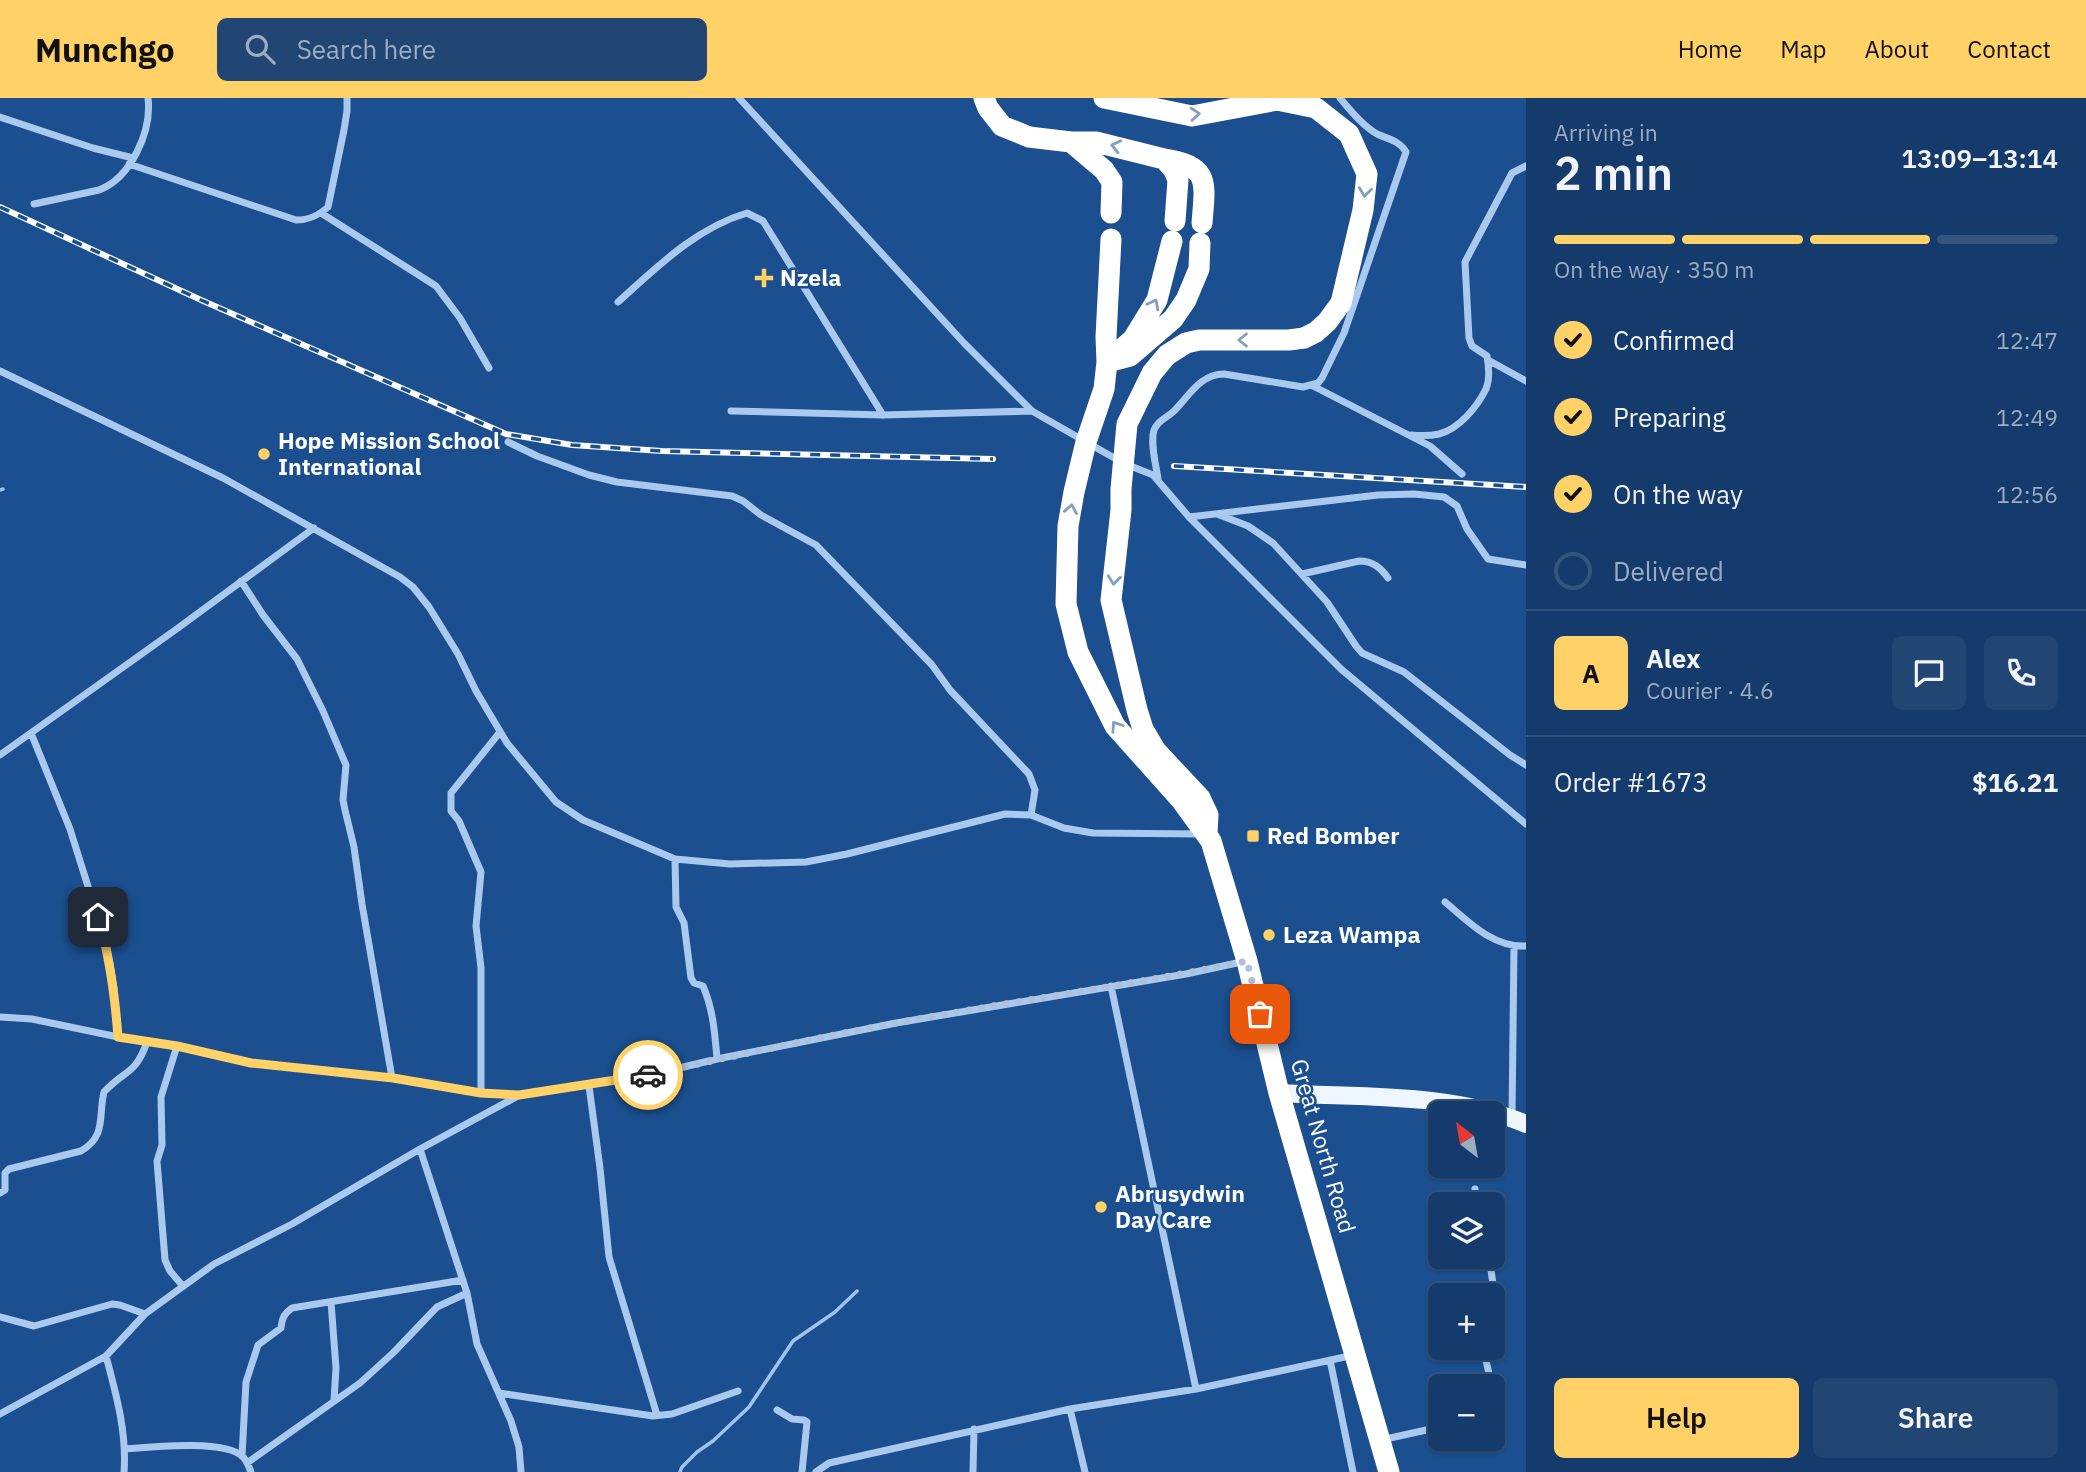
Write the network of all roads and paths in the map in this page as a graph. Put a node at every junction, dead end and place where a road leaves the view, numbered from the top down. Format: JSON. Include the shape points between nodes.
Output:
{"nodes":[{"id":1,"x":148,"y":98,"type":"edge"},
{"id":2,"x":347,"y":98,"type":"edge"},
{"id":3,"x":739,"y":98,"type":"edge"},
{"id":4,"x":984,"y":98,"type":"edge"},
{"id":5,"x":1104,"y":98,"type":"edge"},
{"id":6,"x":1340,"y":98,"type":"edge"},
{"id":7,"x":1254,"y":101,"type":"edge"},
{"id":8,"x":0,"y":117,"type":"edge"},
{"id":9,"x":1071,"y":142,"type":"junction"},
{"id":10,"x":1164,"y":159,"type":"junction"},
{"id":11,"x":131,"y":161,"type":"junction"},
{"id":12,"x":1526,"y":166,"type":"edge"},
{"id":13,"x":34,"y":204,"type":"dead end"},
{"id":14,"x":321,"y":213,"type":"junction"},
{"id":15,"x":1111,"y":213,"type":"dead end"},
{"id":16,"x":1111,"y":239,"type":"dead end"},
{"id":17,"x":618,"y":302,"type":"dead end"},
{"id":18,"x":1488,"y":360,"type":"junction"},
{"id":19,"x":1107,"y":362,"type":"junction"},
{"id":20,"x":489,"y":368,"type":"dead end"},
{"id":21,"x":0,"y":371,"type":"edge"},
{"id":22,"x":1526,"y":381,"type":"edge"},
{"id":23,"x":1313,"y":386,"type":"junction"},
{"id":24,"x":731,"y":411,"type":"dead end"},
{"id":25,"x":1032,"y":411,"type":"junction"},
{"id":26,"x":883,"y":415,"type":"junction"},
{"id":27,"x":1411,"y":435,"type":"junction"},
{"id":28,"x":508,"y":442,"type":"dead end"},
{"id":29,"x":1086,"y":442,"type":"junction"},
{"id":30,"x":1123,"y":463,"type":"junction"},
{"id":31,"x":1462,"y":474,"type":"dead end"},
{"id":32,"x":1158,"y":480,"type":"junction"},
{"id":33,"x":1217,"y":514,"type":"junction"},
{"id":34,"x":1189,"y":517,"type":"junction"},
{"id":35,"x":314,"y":528,"type":"junction"},
{"id":36,"x":1526,"y":565,"type":"edge"},
{"id":37,"x":1302,"y":574,"type":"junction"},
{"id":38,"x":1388,"y":578,"type":"dead end"},
{"id":39,"x":241,"y":581,"type":"junction"},
{"id":40,"x":500,"y":732,"type":"junction"},
{"id":41,"x":31,"y":733,"type":"junction"},
{"id":42,"x":0,"y":755,"type":"edge"},
{"id":43,"x":1510,"y":755,"type":"junction"},
{"id":44,"x":1526,"y":757,"type":"edge"},
{"id":45,"x":1526,"y":765,"type":"edge"},
{"id":46,"x":1031,"y":815,"type":"junction"},
{"id":47,"x":1526,"y":824,"type":"edge"},
{"id":48,"x":1207,"y":834,"type":"junction"},
{"id":49,"x":675,"y":859,"type":"junction"},
{"id":50,"x":1445,"y":902,"type":"dead end"},
{"id":51,"x":1514,"y":946,"type":"junction"},
{"id":52,"x":1526,"y":946,"type":"edge"},
{"id":53,"x":1247,"y":961,"type":"junction"},
{"id":54,"x":1111,"y":986,"type":"junction"},
{"id":55,"x":0,"y":1017,"type":"edge"},
{"id":56,"x":118,"y":1037,"type":"junction"},
{"id":57,"x":147,"y":1042,"type":"junction"},
{"id":58,"x":177,"y":1046,"type":"junction"},
{"id":59,"x":717,"y":1059,"type":"junction"},
{"id":60,"x":393,"y":1078,"type":"junction"},
{"id":61,"x":589,"y":1086,"type":"junction"},
{"id":62,"x":481,"y":1093,"type":"junction"},
{"id":63,"x":1279,"y":1093,"type":"junction"},
{"id":64,"x":519,"y":1095,"type":"junction"},
{"id":65,"x":1519,"y":1121,"type":"edge"},
{"id":66,"x":420,"y":1149,"type":"junction"},
{"id":67,"x":1475,"y":1189,"type":"dead end"},
{"id":68,"x":1476,"y":1192,"type":"edge"},
{"id":69,"x":0,"y":1193,"type":"edge"},
{"id":70,"x":463,"y":1280,"type":"junction"},
{"id":71,"x":182,"y":1285,"type":"junction"},
{"id":72,"x":467,"y":1293,"type":"junction"},
{"id":73,"x":331,"y":1302,"type":"junction"},
{"id":74,"x":145,"y":1314,"type":"junction"},
{"id":75,"x":0,"y":1317,"type":"edge"},
{"id":76,"x":1356,"y":1355,"type":"junction"},
{"id":77,"x":106,"y":1356,"type":"junction"},
{"id":78,"x":1330,"y":1360,"type":"junction"},
{"id":79,"x":1196,"y":1389,"type":"junction"},
{"id":80,"x":738,"y":1391,"type":"dead end"},
{"id":81,"x":499,"y":1393,"type":"junction"},
{"id":82,"x":334,"y":1400,"type":"junction"},
{"id":83,"x":1070,"y":1409,"type":"junction"},
{"id":84,"x":777,"y":1410,"type":"dead end"},
{"id":85,"x":0,"y":1414,"type":"edge"},
{"id":86,"x":657,"y":1415,"type":"junction"},
{"id":87,"x":974,"y":1429,"type":"junction"},
{"id":88,"x":1428,"y":1430,"type":"edge"},
{"id":89,"x":1380,"y":1440,"type":"junction"},
{"id":90,"x":125,"y":1449,"type":"junction"},
{"id":91,"x":244,"y":1459,"type":"junction"},
{"id":92,"x":121,"y":1471,"type":"edge"},
{"id":93,"x":251,"y":1472,"type":"edge"},
{"id":94,"x":521,"y":1472,"type":"edge"},
{"id":95,"x":802,"y":1472,"type":"edge"},
{"id":96,"x":816,"y":1472,"type":"edge"},
{"id":97,"x":973,"y":1472,"type":"edge"},
{"id":98,"x":1085,"y":1472,"type":"edge"},
{"id":99,"x":1353,"y":1472,"type":"edge"},
{"id":100,"x":1389,"y":1472,"type":"edge"}],
"edges":[{"from":1,"to":11,"type":"street","via":[[148,128]]},
{"from":2,"to":14,"type":"street","via":[[331,195]]},
{"from":3,"to":25,"type":"street"},
{"from":4,"to":9,"type":"highway","via":[[1002,126],[1029,138]]},
{"from":5,"to":7,"type":"highway","one_way":true,"via":[[1192,117]]},
{"from":6,"to":23,"type":"street","via":[[1363,123],[1406,152],[1344,333],[1322,378]]},
{"from":7,"to":30,"type":"highway","one_way":true,"via":[[1316,107],[1349,134],[1367,174],[1341,303],[1327,322],[1304,338],[1199,340],[1167,355],[1152,373],[1126,424]]},
{"from":8,"to":11,"type":"street"},
{"from":10,"to":9,"type":"highway","one_way":true,"via":[[1096,142]]},
{"from":9,"to":15,"type":"highway","via":[[1112,182]]},
{"from":19,"to":10,"type":"highway","one_way":true,"via":[[1133,339],[1157,300],[1174,231],[1178,180]]},
{"from":10,"to":19,"type":"highway","via":[[1195,167],[1202,177],[1199,269],[1173,319],[1130,356]]},
{"from":11,"to":13,"type":"street","via":[[108,187]]},
{"from":11,"to":14,"type":"street","via":[[296,220]]},
{"from":12,"to":18,"type":"street","via":[[1512,173],[1465,262],[1469,338]]},
{"from":14,"to":20,"type":"street","via":[[436,286]]},
{"from":16,"to":19,"type":"highway"},
{"from":17,"to":26,"type":"street","via":[[673,252],[730,218],[747,214],[763,221]]},
{"from":18,"to":22,"type":"street"},
{"from":18,"to":27,"type":"street","via":[[1486,389],[1460,422],[1440,434]]},
{"from":19,"to":29,"type":"highway","via":[[1104,389]]},
{"from":21,"to":35,"type":"street","via":[[174,453]]},
{"from":23,"to":27,"type":"street"},
{"from":23,"to":32,"type":"street","via":[[1224,374],[1199,383],[1155,429]]},
{"from":24,"to":26,"type":"street"},
{"from":25,"to":26,"type":"street"},
{"from":25,"to":29,"type":"street"},
{"from":27,"to":31,"type":"street"},
{"from":28,"to":46,"type":"street","via":[[617,482],[732,496],[816,545],[1030,774],[1035,789]]},
{"from":29,"to":30,"type":"street"},
{"from":48,"to":29,"type":"highway","one_way":true,"via":[[1115,726],[1079,652],[1066,604],[1068,526]]},
{"from":30,"to":32,"type":"street"},
{"from":30,"to":48,"type":"highway","one_way":true,"via":[[1111,600],[1143,729],[1156,751],[1200,798],[1208,815]]},
{"from":32,"to":34,"type":"street"},
{"from":33,"to":34,"type":"street"},
{"from":33,"to":36,"type":"street","via":[[1378,495],[1444,497],[1457,506],[1488,559]]},
{"from":33,"to":37,"type":"street","via":[[1260,533]]},
{"from":34,"to":47,"type":"street","via":[[1341,669]]},
{"from":35,"to":39,"type":"street"},
{"from":35,"to":40,"type":"street","via":[[413,587],[444,629]]},
{"from":37,"to":38,"type":"street","via":[[1367,561]]},
{"from":37,"to":43,"type":"street","via":[[1367,657],[1404,672]]},
{"from":39,"to":41,"type":"street"},
{"from":39,"to":60,"type":"street","via":[[296,659],[346,765],[343,800]]},
{"from":40,"to":49,"type":"street","via":[[556,802],[583,820]]},
{"from":40,"to":62,"type":"street","via":[[451,793],[451,811],[481,872],[476,926],[481,968]]},
{"from":41,"to":42,"type":"street"},
{"from":41,"to":56,"type":"street","via":[[69,829],[107,947]]},
{"from":43,"to":44,"type":"street"},
{"from":43,"to":45,"type":"street"},
{"from":46,"to":48,"type":"street","via":[[1093,833]]},
{"from":46,"to":49,"type":"street","via":[[1005,814],[806,862]]},
{"from":48,"to":53,"type":"highway","name":"Great North Road"},
{"from":49,"to":59,"type":"street","via":[[676,907],[684,923],[691,978],[703,986],[709,999]]},
{"from":50,"to":51,"type":"street","via":[[1491,939]]},
{"from":51,"to":52,"type":"street"},
{"from":51,"to":65,"type":"street"},
{"from":53,"to":54,"type":"street"},
{"from":53,"to":63,"type":"highway","name":"Great North Road"},
{"from":54,"to":59,"type":"street"},
{"from":54,"to":79,"type":"street"},
{"from":55,"to":56,"type":"street"},
{"from":56,"to":57,"type":"street"},
{"from":57,"to":58,"type":"street"},
{"from":57,"to":69,"type":"street","via":[[138,1064],[104,1092],[99,1134],[90,1146],[9,1169],[5,1190]]},
{"from":58,"to":60,"type":"street","via":[[251,1063]]},
{"from":58,"to":71,"type":"street","via":[[161,1097],[162,1145],[157,1164],[164,1261]]},
{"from":59,"to":61,"type":"street"},
{"from":60,"to":62,"type":"street"},
{"from":61,"to":64,"type":"street"},
{"from":61,"to":86,"type":"street","via":[[609,1257]]},
{"from":62,"to":64,"type":"street"},
{"from":63,"to":65,"type":"main road","via":[[1455,1105]]},
{"from":63,"to":76,"type":"highway","name":"Great North Road"},
{"from":64,"to":66,"type":"street"},
{"from":66,"to":70,"type":"street"},
{"from":66,"to":71,"type":"street"},
{"from":67,"to":68,"type":"street"},
{"from":70,"to":72,"type":"street"},
{"from":70,"to":73,"type":"street"},
{"from":71,"to":74,"type":"street"},
{"from":72,"to":81,"type":"street","via":[[476,1339]]},
{"from":72,"to":82,"type":"street","via":[[437,1307],[360,1383]]},
{"from":73,"to":82,"type":"street"},
{"from":73,"to":91,"type":"street","via":[[292,1308],[282,1317],[281,1328],[258,1345],[244,1390]]},
{"from":74,"to":75,"type":"street","via":[[112,1304],[34,1326]]},
{"from":74,"to":77,"type":"street"},
{"from":76,"to":78,"type":"street"},
{"from":76,"to":89,"type":"highway","name":"Great North Road"},
{"from":77,"to":85,"type":"street"},
{"from":77,"to":90,"type":"street"},
{"from":78,"to":79,"type":"street"},
{"from":78,"to":99,"type":"street"},
{"from":79,"to":83,"type":"street"},
{"from":80,"to":86,"type":"street"},
{"from":81,"to":86,"type":"street"},
{"from":81,"to":94,"type":"street","via":[[519,1447]]},
{"from":82,"to":91,"type":"street"},
{"from":83,"to":87,"type":"street"},
{"from":83,"to":98,"type":"street"},
{"from":84,"to":95,"type":"street","via":[[807,1422]]},
{"from":87,"to":96,"type":"street","via":[[829,1463]]},
{"from":87,"to":97,"type":"street"},
{"from":88,"to":89,"type":"street"},
{"from":89,"to":100,"type":"highway","name":"Great North Road"},
{"from":90,"to":91,"type":"street","via":[[198,1445],[230,1450]]},
{"from":90,"to":92,"type":"street"},
{"from":91,"to":93,"type":"street"}]}
